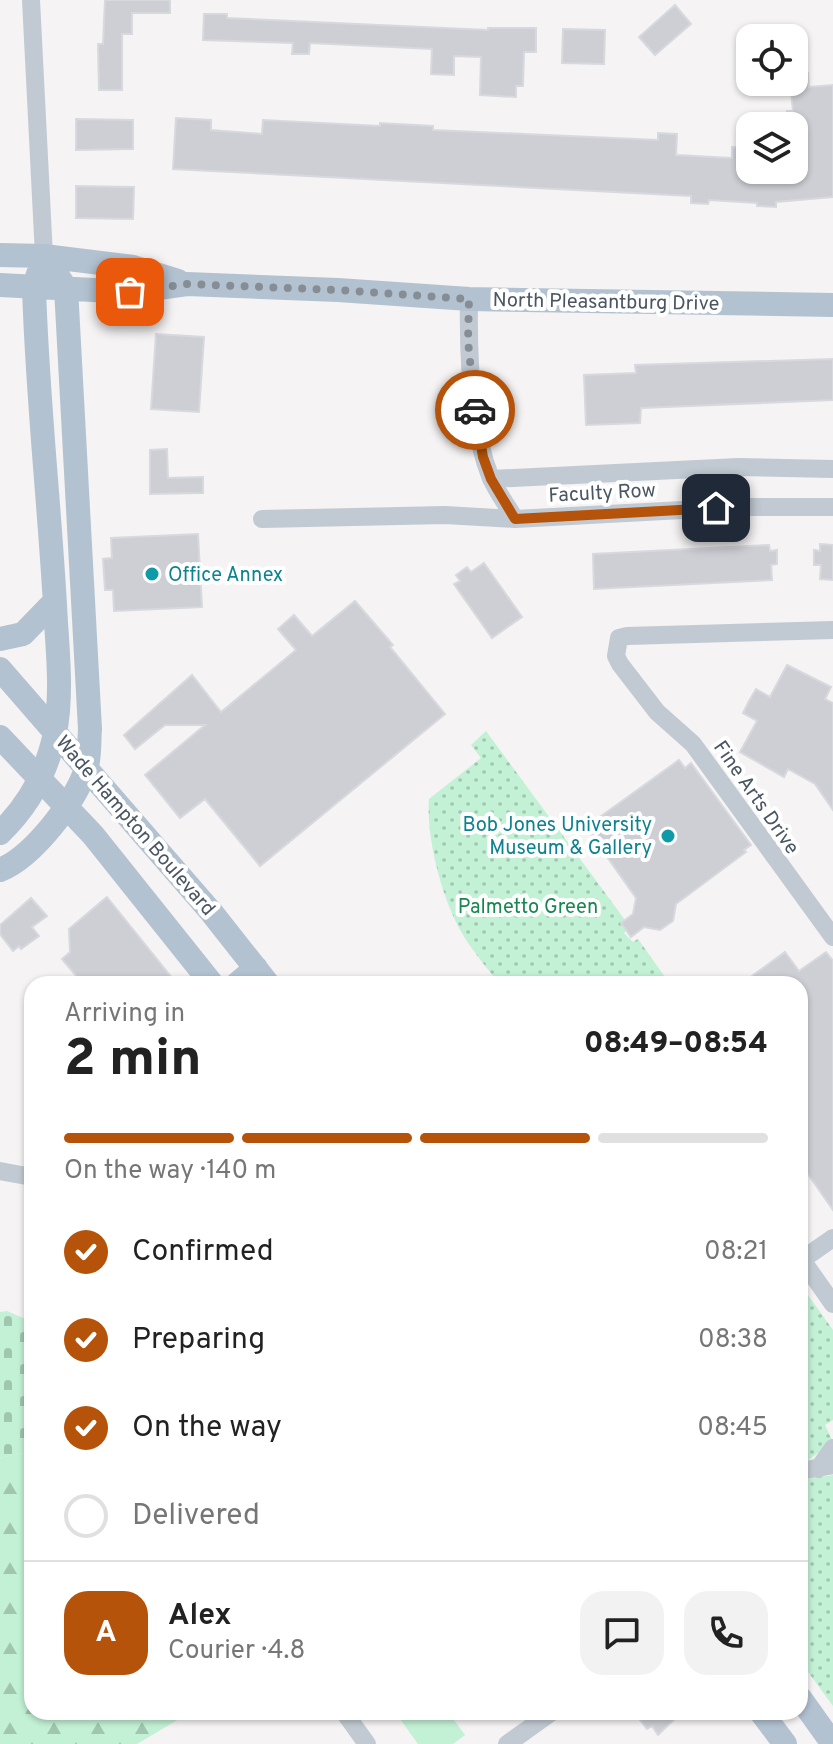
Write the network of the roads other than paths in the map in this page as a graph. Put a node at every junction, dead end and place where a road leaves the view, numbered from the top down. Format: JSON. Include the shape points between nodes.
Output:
{"nodes":[{"id":1,"x":31,"y":0,"type":"edge"},
{"id":2,"x":0,"y":255,"type":"edge"},
{"id":3,"x":44,"y":256,"type":"junction"},
{"id":4,"x":187,"y":284,"type":"junction"},
{"id":5,"x":0,"y":285,"type":"edge"},
{"id":6,"x":34,"y":287,"type":"junction"},
{"id":7,"x":66,"y":288,"type":"junction"},
{"id":8,"x":469,"y":299,"type":"junction"},
{"id":9,"x":833,"y":305,"type":"edge"},
{"id":10,"x":833,"y":469,"type":"edge"},
{"id":11,"x":491,"y":479,"type":"junction"},
{"id":12,"x":833,"y":507,"type":"edge"},
{"id":13,"x":262,"y":519,"type":"dead end"},
{"id":14,"x":515,"y":519,"type":"junction"},
{"id":15,"x":54,"y":602,"type":"junction"},
{"id":16,"x":833,"y":630,"type":"edge"},
{"id":17,"x":0,"y":639,"type":"edge"},
{"id":18,"x":0,"y":669,"type":"edge"},
{"id":19,"x":55,"y":731,"type":"junction"},
{"id":20,"x":0,"y":737,"type":"edge"},
{"id":21,"x":86,"y":766,"type":"junction"},
{"id":22,"x":40,"y":780,"type":"junction"},
{"id":23,"x":66,"y":807,"type":"junction"},
{"id":24,"x":0,"y":833,"type":"edge"},
{"id":25,"x":152,"y":843,"type":"junction"},
{"id":26,"x":0,"y":870,"type":"edge"},
{"id":27,"x":122,"y":871,"type":"junction"},
{"id":28,"x":833,"y":937,"type":"edge"},
{"id":29,"x":206,"y":976,"type":"edge"},
{"id":30,"x":252,"y":976,"type":"edge"},
{"id":31,"x":0,"y":1171,"type":"edge"},
{"id":32,"x":24,"y":1176,"type":"edge"},
{"id":33,"x":833,"y":1238,"type":"edge"},
{"id":34,"x":808,"y":1254,"type":"edge"},
{"id":35,"x":808,"y":1269,"type":"edge"},
{"id":36,"x":833,"y":1304,"type":"edge"},
{"id":37,"x":833,"y":1448,"type":"edge"},
{"id":38,"x":817,"y":1468,"type":"edge"},
{"id":39,"x":808,"y":1709,"type":"edge"},
{"id":40,"x":350,"y":1720,"type":"edge"},
{"id":41,"x":541,"y":1720,"type":"edge"},
{"id":42,"x":767,"y":1720,"type":"edge"},
{"id":43,"x":367,"y":1744,"type":"edge"},
{"id":44,"x":507,"y":1744,"type":"edge"},
{"id":45,"x":785,"y":1744,"type":"edge"},
{"id":46,"x":833,"y":1744,"type":"edge"}],
"edges":[{"from":1,"to":3,"type":"street"},
{"from":2,"to":3,"type":"main road","name":"North Pleasantburg Drive"},
{"from":3,"to":4,"type":"main road","name":"North Pleasantburg Drive","via":[[133,267]]},
{"from":3,"to":6,"type":"main road"},
{"from":3,"to":7,"type":"main road"},
{"from":4,"to":7,"type":"main road","name":"North Pleasantburg Drive","via":[[130,292]]},
{"from":4,"to":8,"type":"main road","name":"North Pleasantburg Drive"},
{"from":5,"to":6,"type":"main road","name":"North Pleasantburg Drive"},
{"from":6,"to":7,"type":"main road","name":"North Pleasantburg Drive"},
{"from":6,"to":15,"type":"main road"},
{"from":7,"to":21,"type":"main road","via":[[88,668]]},
{"from":8,"to":9,"type":"main road","name":"North Pleasantburg Drive"},
{"from":8,"to":11,"type":"street","via":[[476,415]]},
{"from":10,"to":11,"type":"street","name":"Faculty Row","via":[[738,467]]},
{"from":11,"to":14,"type":"street"},
{"from":12,"to":14,"type":"street","name":"Faculty Row"},
{"from":13,"to":14,"type":"street","name":"Faculty Row"},
{"from":15,"to":17,"type":"main road","via":[[23,634]]},
{"from":15,"to":19,"type":"main road","via":[[59,674]]},
{"from":16,"to":28,"type":"street","name":"Fine Arts Drive","via":[[627,636],[619,638],[616,647],[620,664],[657,712],[693,744]]},
{"from":18,"to":19,"type":"main road","name":"Wade Hampton Boulevard"},
{"from":19,"to":21,"type":"main road","name":"Wade Hampton Boulevard"},
{"from":19,"to":22,"type":"main road"},
{"from":20,"to":22,"type":"main road","name":"Wade Hampton Boulevard"},
{"from":21,"to":23,"type":"main road"},
{"from":21,"to":25,"type":"main road","name":"Wade Hampton Boulevard"},
{"from":22,"to":23,"type":"main road","name":"Wade Hampton Boulevard"},
{"from":22,"to":24,"type":"main road"},
{"from":23,"to":26,"type":"main road","via":[[42,838]]},
{"from":23,"to":27,"type":"main road","name":"Wade Hampton Boulevard"},
{"from":25,"to":27,"type":"main road"},
{"from":25,"to":30,"type":"main road","name":"Wade Hampton Boulevard","via":[[212,913]]},
{"from":27,"to":29,"type":"main road","name":"Wade Hampton Boulevard"},
{"from":31,"to":32,"type":"street"},
{"from":33,"to":34,"type":"street"},
{"from":35,"to":36,"type":"street"},
{"from":37,"to":38,"type":"street"},
{"from":39,"to":46,"type":"main road"},
{"from":40,"to":43,"type":"street"},
{"from":41,"to":44,"type":"street"},
{"from":42,"to":45,"type":"main road"}]}
